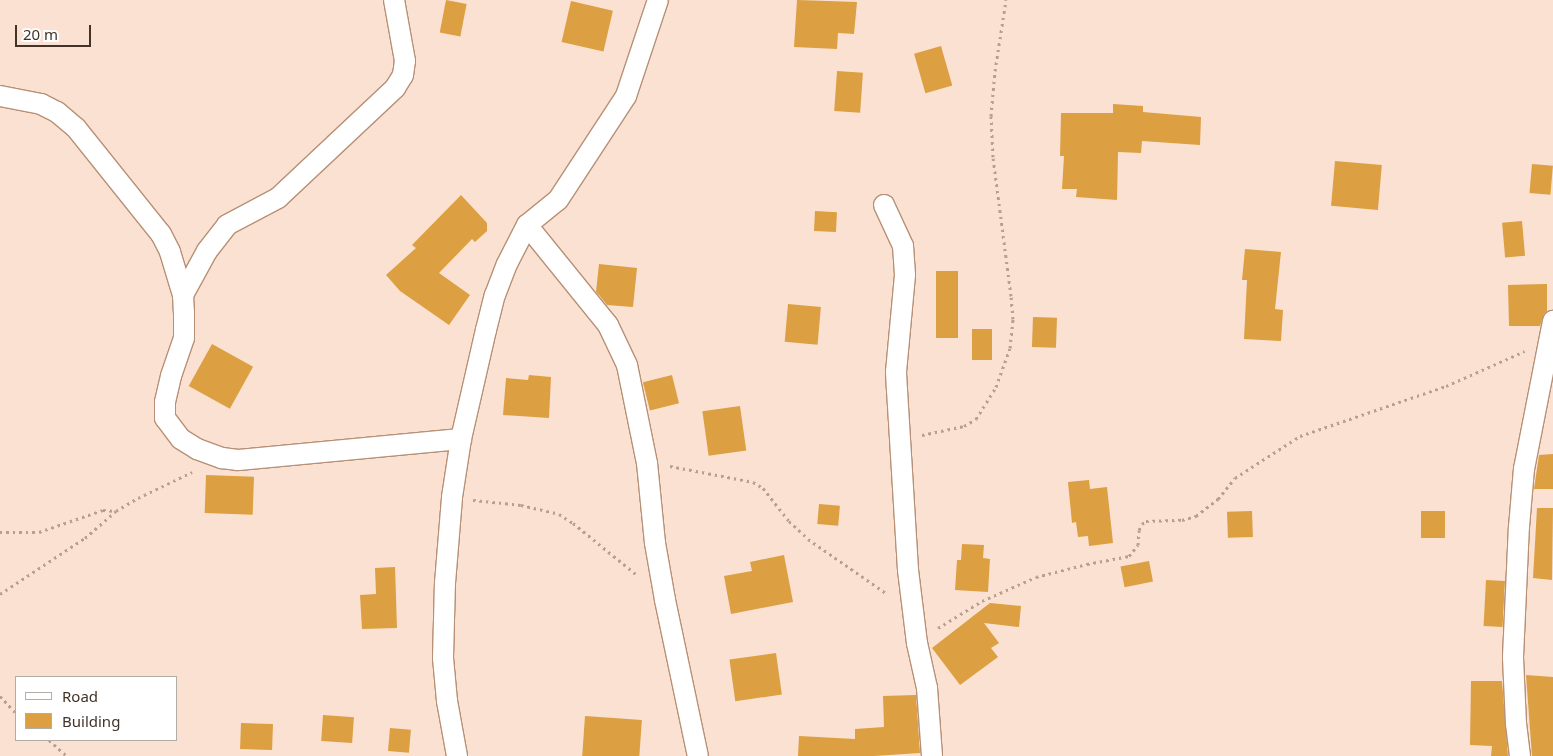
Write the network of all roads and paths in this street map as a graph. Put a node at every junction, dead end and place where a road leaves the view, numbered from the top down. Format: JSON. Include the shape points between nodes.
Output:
{"nodes":[{"id":1,"x":394,"y":0,"type":"edge"},
{"id":2,"x":658,"y":0,"type":"edge"},
{"id":3,"x":1006,"y":0,"type":"edge"},
{"id":4,"x":0,"y":96,"type":"edge"},
{"id":5,"x":884,"y":205,"type":"dead end"},
{"id":6,"x":527,"y":225,"type":"junction"},
{"id":7,"x":183,"y":296,"type":"junction"},
{"id":8,"x":1553,"y":321,"type":"edge"},
{"id":9,"x":1549,"y":341,"type":"junction"},
{"id":10,"x":900,"y":436,"type":"junction"},
{"id":11,"x":461,"y":439,"type":"junction"},
{"id":12,"x":222,"y":458,"type":"junction"},
{"id":13,"x":647,"y":463,"type":"junction"},
{"id":14,"x":452,"y":497,"type":"junction"},
{"id":15,"x":116,"y":511,"type":"junction"},
{"id":16,"x":0,"y":532,"type":"edge"},
{"id":17,"x":0,"y":594,"type":"edge"},
{"id":18,"x":665,"y":600,"type":"junction"},
{"id":19,"x":913,"y":613,"type":"junction"},
{"id":20,"x":917,"y":643,"type":"junction"},
{"id":21,"x":0,"y":696,"type":"edge"},
{"id":22,"x":15,"y":712,"type":"edge"},
{"id":23,"x":50,"y":741,"type":"edge"},
{"id":24,"x":67,"y":756,"type":"edge"},
{"id":25,"x":457,"y":756,"type":"edge"},
{"id":26,"x":698,"y":756,"type":"edge"},
{"id":27,"x":932,"y":756,"type":"edge"},
{"id":28,"x":1520,"y":756,"type":"edge"}],
"edges":[{"from":1,"to":7,"type":"street","via":[[405,61],[403,75],[395,88],[278,198],[227,225],[207,250]]},
{"from":2,"to":6,"type":"street","via":[[626,96],[558,200]]},
{"from":3,"to":10,"type":"path","via":[[991,116],[1013,319],[1010,348],[996,387],[976,418],[945,432]]},
{"from":4,"to":7,"type":"street","via":[[41,104],[76,128],[161,234]]},
{"from":5,"to":10,"type":"street","via":[[903,246],[905,275],[896,372]]},
{"from":6,"to":11,"type":"street","via":[[495,295]]},
{"from":6,"to":13,"type":"street","via":[[608,325],[627,364]]},
{"from":7,"to":12,"type":"street","via":[[184,338],[171,376],[165,418],[181,439],[197,450]]},
{"from":8,"to":9,"type":"street"},
{"from":9,"to":20,"type":"path","via":[[1446,386],[1300,436],[1236,478],[1218,499],[1196,516],[1142,524],[1138,546],[1129,556],[1036,577],[952,618]]},
{"from":9,"to":28,"type":"street","via":[[1524,470],[1519,527],[1513,657]]},
{"from":10,"to":19,"type":"street"},
{"from":11,"to":12,"type":"street","via":[[251,460]]},
{"from":11,"to":14,"type":"street"},
{"from":12,"to":15,"type":"path"},
{"from":13,"to":18,"type":"street"},
{"from":13,"to":19,"type":"path","via":[[731,476],[764,488],[808,540]]},
{"from":14,"to":18,"type":"path","via":[[520,505],[559,514]]},
{"from":14,"to":25,"type":"street","via":[[443,658]]},
{"from":15,"to":16,"type":"path","via":[[103,510],[39,532]]},
{"from":15,"to":17,"type":"path","via":[[85,538]]},
{"from":18,"to":26,"type":"street"},
{"from":19,"to":20,"type":"street"},
{"from":20,"to":27,"type":"street","via":[[927,688]]},
{"from":21,"to":22,"type":"path"},
{"from":23,"to":24,"type":"path"}]}
